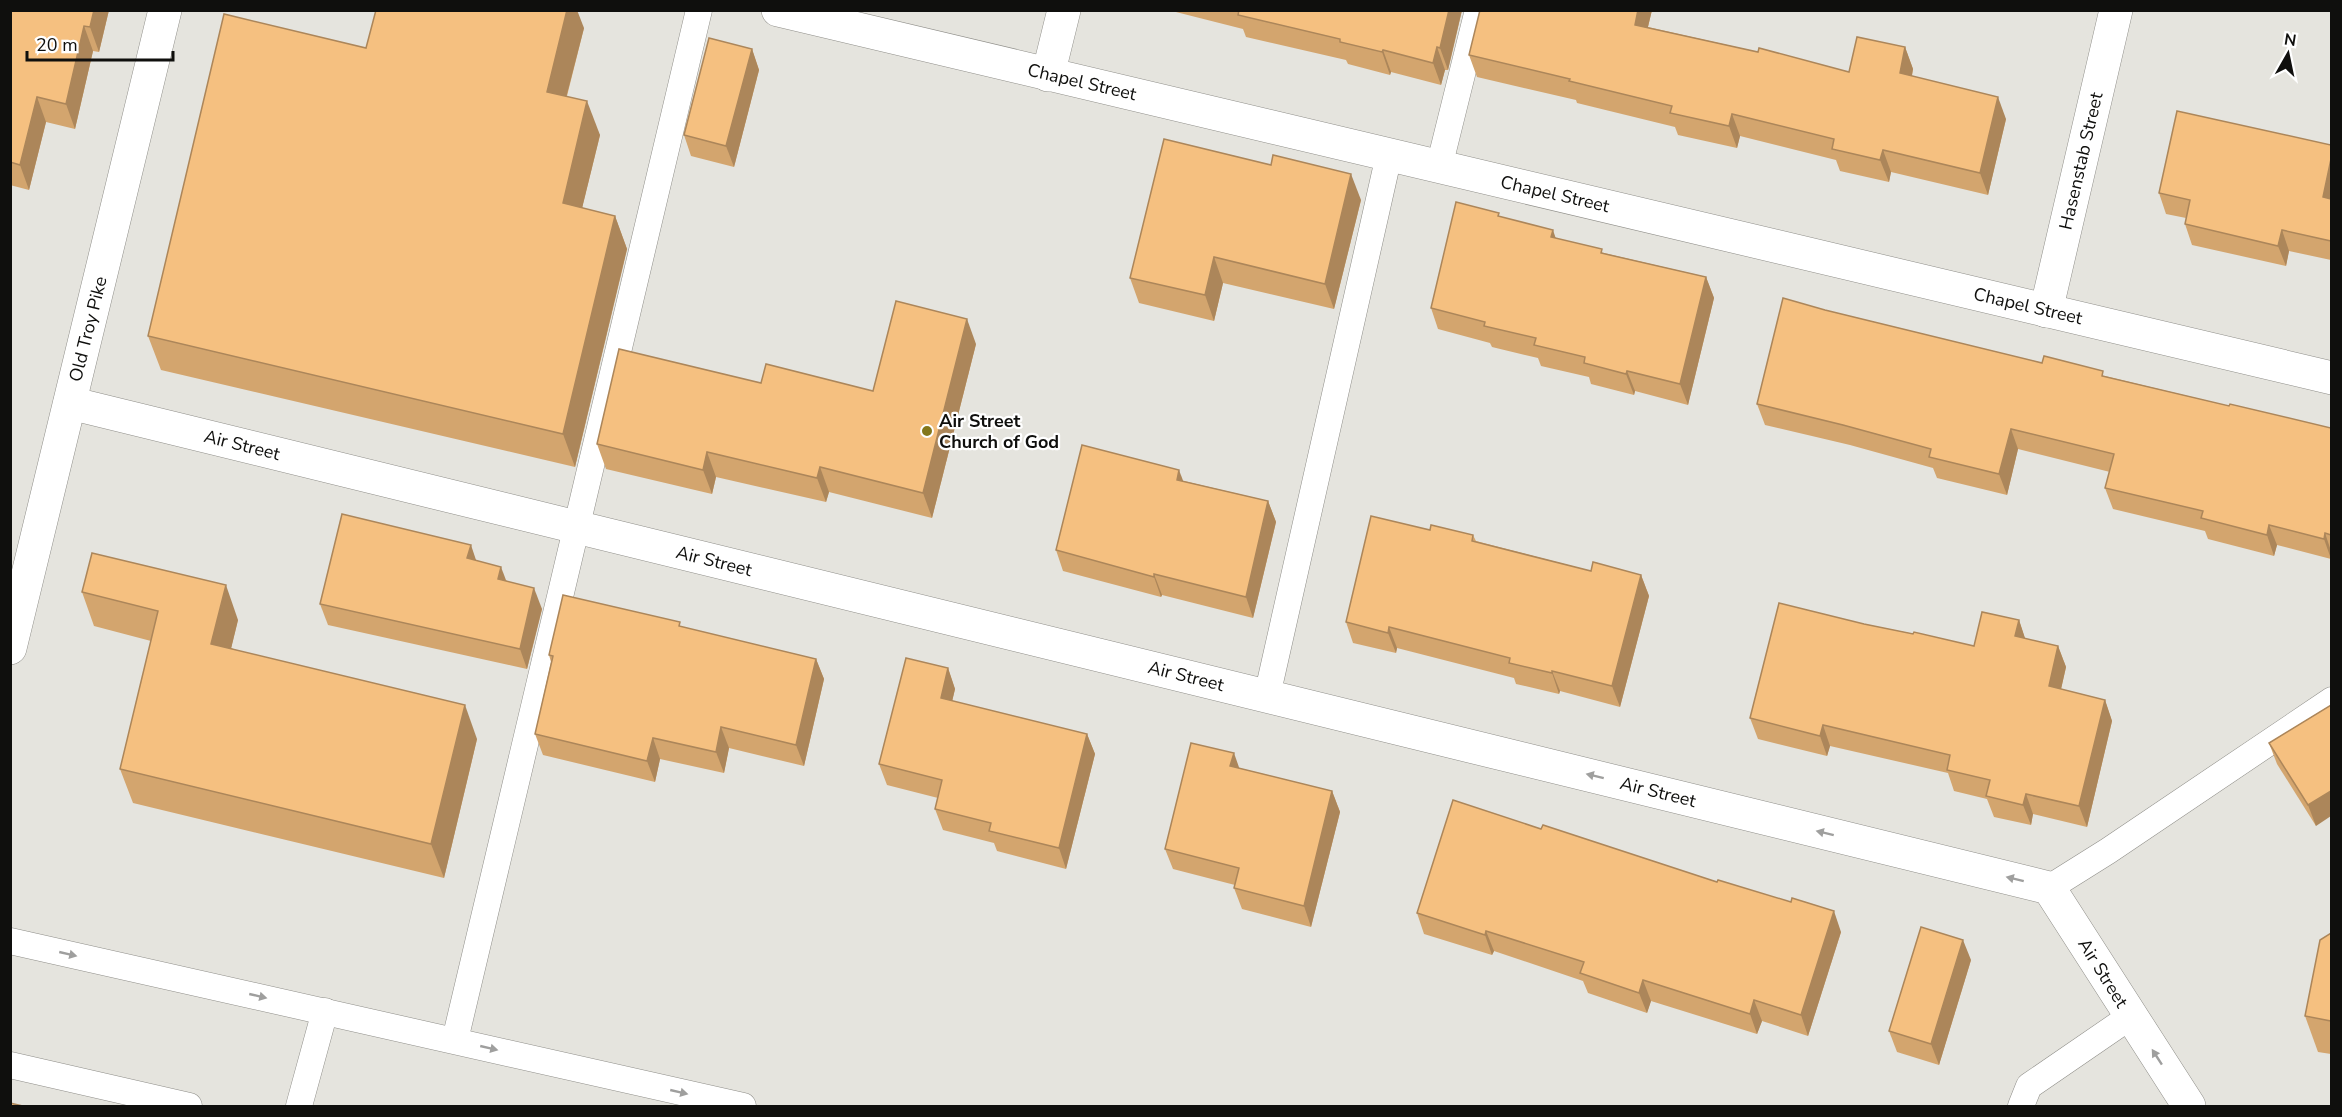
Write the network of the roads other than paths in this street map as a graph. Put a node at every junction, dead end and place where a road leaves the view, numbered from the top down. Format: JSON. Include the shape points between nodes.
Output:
{"nodes":[{"id":1,"x":165,"y":10,"type":"edge"},
{"id":2,"x":699,"y":10,"type":"edge"},
{"id":3,"x":778,"y":10,"type":"edge"},
{"id":4,"x":1064,"y":10,"type":"edge"},
{"id":5,"x":1478,"y":10,"type":"edge"},
{"id":6,"x":2116,"y":10,"type":"edge"},
{"id":7,"x":1048,"y":75,"type":"junction"},
{"id":8,"x":1389,"y":155,"type":"junction"},
{"id":9,"x":1439,"y":167,"type":"junction"},
{"id":10,"x":2046,"y":311,"type":"junction"},
{"id":11,"x":2331,"y":378,"type":"edge"},
{"id":12,"x":70,"y":403,"type":"junction"},
{"id":13,"x":577,"y":527,"type":"junction"},
{"id":14,"x":10,"y":648,"type":"edge"},
{"id":15,"x":1267,"y":696,"type":"junction"},
{"id":16,"x":2331,"y":700,"type":"edge"},
{"id":17,"x":2049,"y":888,"type":"junction"},
{"id":18,"x":10,"y":941,"type":"edge"},
{"id":19,"x":325,"y":1011,"type":"junction"},
{"id":20,"x":2131,"y":1016,"type":"junction"},
{"id":21,"x":455,"y":1040,"type":"junction"},
{"id":22,"x":10,"y":1065,"type":"edge"},
{"id":23,"x":2031,"y":1100,"type":"edge"},
{"id":24,"x":189,"y":1107,"type":"edge"},
{"id":25,"x":299,"y":1107,"type":"edge"},
{"id":26,"x":743,"y":1107,"type":"edge"},
{"id":27,"x":2189,"y":1107,"type":"edge"}],
"edges":[{"from":1,"to":12,"type":"street","name":"Old Troy Pike"},
{"from":2,"to":13,"type":"lane"},
{"from":3,"to":7,"type":"street","name":"Chapel Street"},
{"from":4,"to":7,"type":"street"},
{"from":5,"to":9,"type":"lane"},
{"from":6,"to":10,"type":"street","name":"Hasenstab Street"},
{"from":7,"to":8,"type":"street","name":"Chapel Street"},
{"from":8,"to":9,"type":"street","name":"Chapel Street"},
{"from":8,"to":15,"type":"lane"},
{"from":9,"to":10,"type":"street","name":"Chapel Street"},
{"from":10,"to":11,"type":"street","name":"Chapel Street"},
{"from":12,"to":13,"type":"street","name":"Air Street"},
{"from":12,"to":14,"type":"street","name":"Old Troy Pike"},
{"from":13,"to":15,"type":"street","name":"Air Street"},
{"from":13,"to":21,"type":"lane"},
{"from":17,"to":15,"type":"street","name":"Air Street","one_way":true},
{"from":16,"to":17,"type":"lane"},
{"from":17,"to":20,"type":"street","name":"Air Street"},
{"from":18,"to":19,"type":"lane","one_way":true},
{"from":19,"to":21,"type":"lane"},
{"from":19,"to":25,"type":"lane"},
{"from":20,"to":23,"type":"lane"},
{"from":27,"to":20,"type":"street","name":"Air Street","one_way":true},
{"from":21,"to":26,"type":"lane","one_way":true},
{"from":22,"to":24,"type":"lane"}]}
